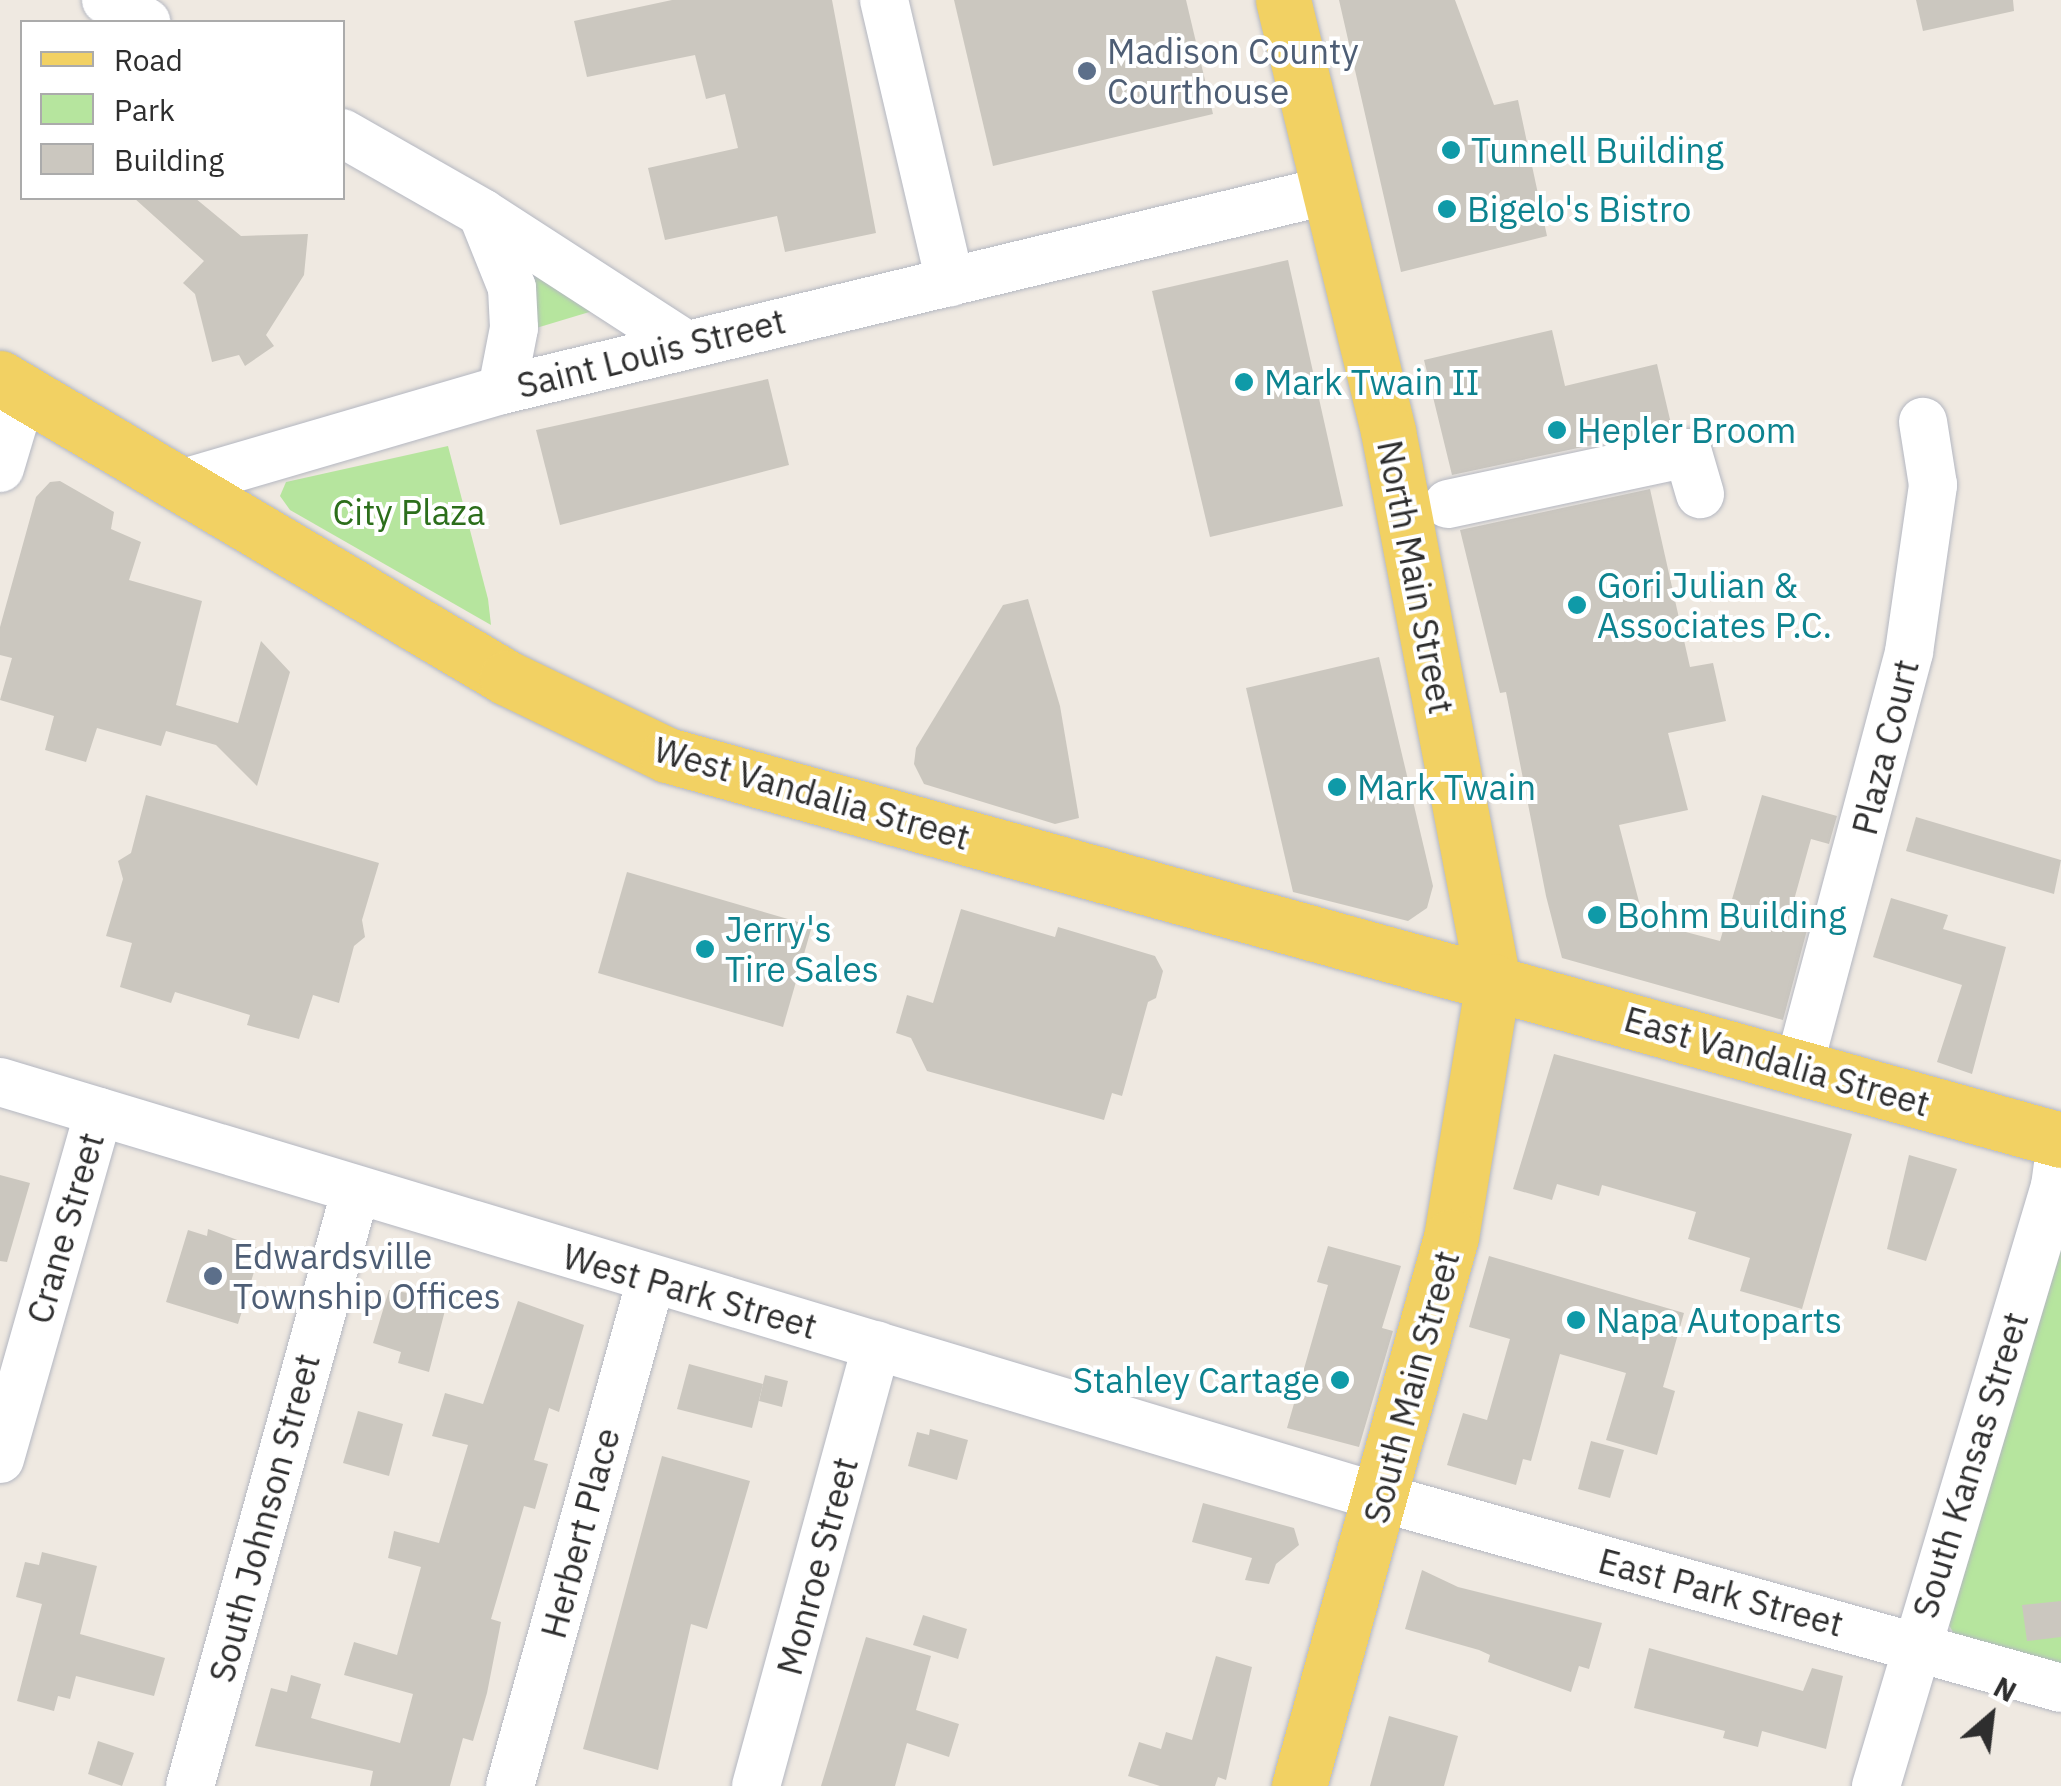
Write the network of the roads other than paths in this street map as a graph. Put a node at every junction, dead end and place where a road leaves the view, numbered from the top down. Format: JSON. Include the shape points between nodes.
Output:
{"nodes":[{"id":1,"x":106,"y":0,"type":"edge"},
{"id":2,"x":884,"y":0,"type":"edge"},
{"id":3,"x":1283,"y":0,"type":"edge"},
{"id":4,"x":142,"y":20,"type":"edge"},
{"id":5,"x":345,"y":136,"type":"edge"},
{"id":6,"x":1330,"y":190,"type":"junction"},
{"id":7,"x":482,"y":213,"type":"junction"},
{"id":8,"x":950,"y":282,"type":"junction"},
{"id":9,"x":686,"y":345,"type":"junction"},
{"id":10,"x":12,"y":384,"type":"edge"},
{"id":11,"x":502,"y":390,"type":"junction"},
{"id":12,"x":1923,"y":422,"type":"dead end"},
{"id":13,"x":0,"y":468,"type":"edge"},
{"id":14,"x":180,"y":484,"type":"junction"},
{"id":15,"x":1700,"y":494,"type":"dead end"},
{"id":16,"x":1448,"y":504,"type":"dead end"},
{"id":17,"x":1493,"y":981,"type":"junction"},
{"id":18,"x":1799,"y":1066,"type":"junction"},
{"id":19,"x":0,"y":1082,"type":"edge"},
{"id":20,"x":99,"y":1112,"type":"junction"},
{"id":21,"x":2061,"y":1142,"type":"edge"},
{"id":22,"x":355,"y":1193,"type":"junction"},
{"id":23,"x":651,"y":1280,"type":"junction"},
{"id":24,"x":876,"y":1346,"type":"junction"},
{"id":25,"x":0,"y":1459,"type":"edge"},
{"id":26,"x":1382,"y":1498,"type":"junction"},
{"id":27,"x":1916,"y":1646,"type":"junction"},
{"id":28,"x":2061,"y":1688,"type":"edge"},
{"id":29,"x":190,"y":1786,"type":"edge"},
{"id":30,"x":510,"y":1786,"type":"edge"},
{"id":31,"x":756,"y":1786,"type":"edge"},
{"id":32,"x":1300,"y":1786,"type":"edge"},
{"id":33,"x":1876,"y":1786,"type":"edge"}],
"edges":[{"from":1,"to":4,"type":"street"},
{"from":2,"to":8,"type":"street"},
{"from":3,"to":6,"type":"main road","name":"North Main Street"},
{"from":5,"to":7,"type":"street"},
{"from":6,"to":8,"type":"street","name":"Saint Louis Street"},
{"from":6,"to":17,"type":"main road","name":"North Main Street","via":[[1388,431]]},
{"from":7,"to":9,"type":"street"},
{"from":7,"to":11,"type":"street","via":[[512,288],[514,328]]},
{"from":8,"to":9,"type":"street","name":"Saint Louis Street"},
{"from":9,"to":11,"type":"street","name":"Saint Louis Street"},
{"from":10,"to":13,"type":"street"},
{"from":10,"to":14,"type":"main road"},
{"from":11,"to":14,"type":"street","name":"Saint Louis Street"},
{"from":12,"to":18,"type":"street","name":"Plaza Court","via":[[1932,485],[1910,652]]},
{"from":14,"to":17,"type":"main road","name":"West Vandalia Street","via":[[507,678],[631,741]]},
{"from":15,"to":16,"type":"street","via":[[1688,453]]},
{"from":17,"to":18,"type":"main road","name":"East Vandalia Street"},
{"from":17,"to":26,"type":"main road","name":"South Main Street","via":[[1462,1188]]},
{"from":18,"to":21,"type":"main road","name":"East Vandalia Street"},
{"from":19,"to":20,"type":"street","name":"West Park Street"},
{"from":20,"to":22,"type":"street","name":"West Park Street"},
{"from":20,"to":25,"type":"street","name":"Crane Street"},
{"from":21,"to":27,"type":"street","name":"South Kansas Street","via":[[2055,1186]]},
{"from":22,"to":23,"type":"street","name":"West Park Street"},
{"from":22,"to":29,"type":"street","name":"South Johnson Street"},
{"from":23,"to":24,"type":"street","name":"West Park Street"},
{"from":23,"to":30,"type":"street","name":"Herbert Place"},
{"from":24,"to":26,"type":"street","name":"West Park Street"},
{"from":24,"to":31,"type":"street","name":"Monroe Street"},
{"from":26,"to":27,"type":"street","name":"East Park Street"},
{"from":26,"to":32,"type":"main road","name":"South Main Street"},
{"from":27,"to":28,"type":"street","name":"East Park Street"},
{"from":27,"to":33,"type":"street","name":"South Kansas Street"}]}
